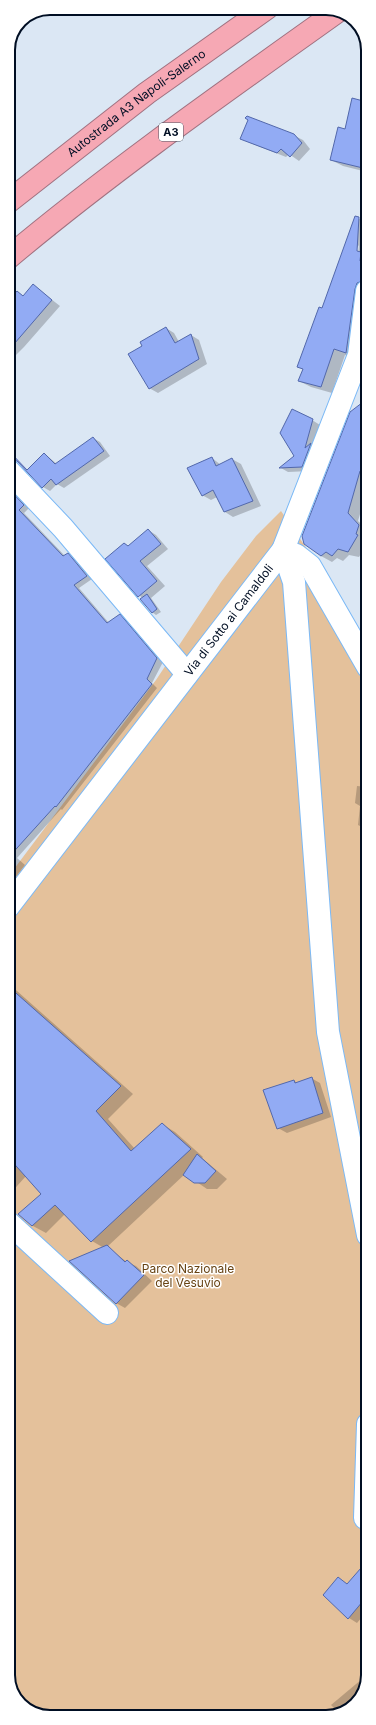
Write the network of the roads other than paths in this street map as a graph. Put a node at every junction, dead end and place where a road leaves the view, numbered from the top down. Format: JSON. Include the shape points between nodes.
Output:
{"nodes":[{"id":1,"x":257,"y":15,"type":"edge"},
{"id":2,"x":332,"y":15,"type":"edge"},
{"id":3,"x":15,"y":197,"type":"edge"},
{"id":4,"x":15,"y":252,"type":"edge"},
{"id":5,"x":361,"y":339,"type":"edge"},
{"id":6,"x":15,"y":477,"type":"edge"},
{"id":7,"x":283,"y":550,"type":"junction"},
{"id":8,"x":361,"y":655,"type":"edge"},
{"id":9,"x":187,"y":674,"type":"junction"},
{"id":10,"x":15,"y":897,"type":"edge"},
{"id":11,"x":361,"y":1199,"type":"edge"},
{"id":12,"x":15,"y":1229,"type":"edge"},
{"id":13,"x":107,"y":1313,"type":"dead end"}],
"edges":[{"from":1,"to":3,"type":"highway","name":"Autostrada A3 Napoli-Salerno","via":[[147,94]]},
{"from":2,"to":4,"type":"highway","number":"A3","via":[[155,143]]},
{"from":5,"to":7,"type":"street","name":"Via di Sotto ai Camaldoli","via":[[359,355]]},
{"from":6,"to":9,"type":"street","via":[[63,528]]},
{"from":7,"to":8,"type":"street","via":[[296,555],[310,566]]},
{"from":7,"to":9,"type":"street","name":"Via di Sotto ai Camaldoli"},
{"from":7,"to":11,"type":"street","via":[[294,582],[328,1032]]},
{"from":9,"to":10,"type":"street","name":"Via di Sotto ai Camaldoli"},
{"from":12,"to":13,"type":"street"}]}
